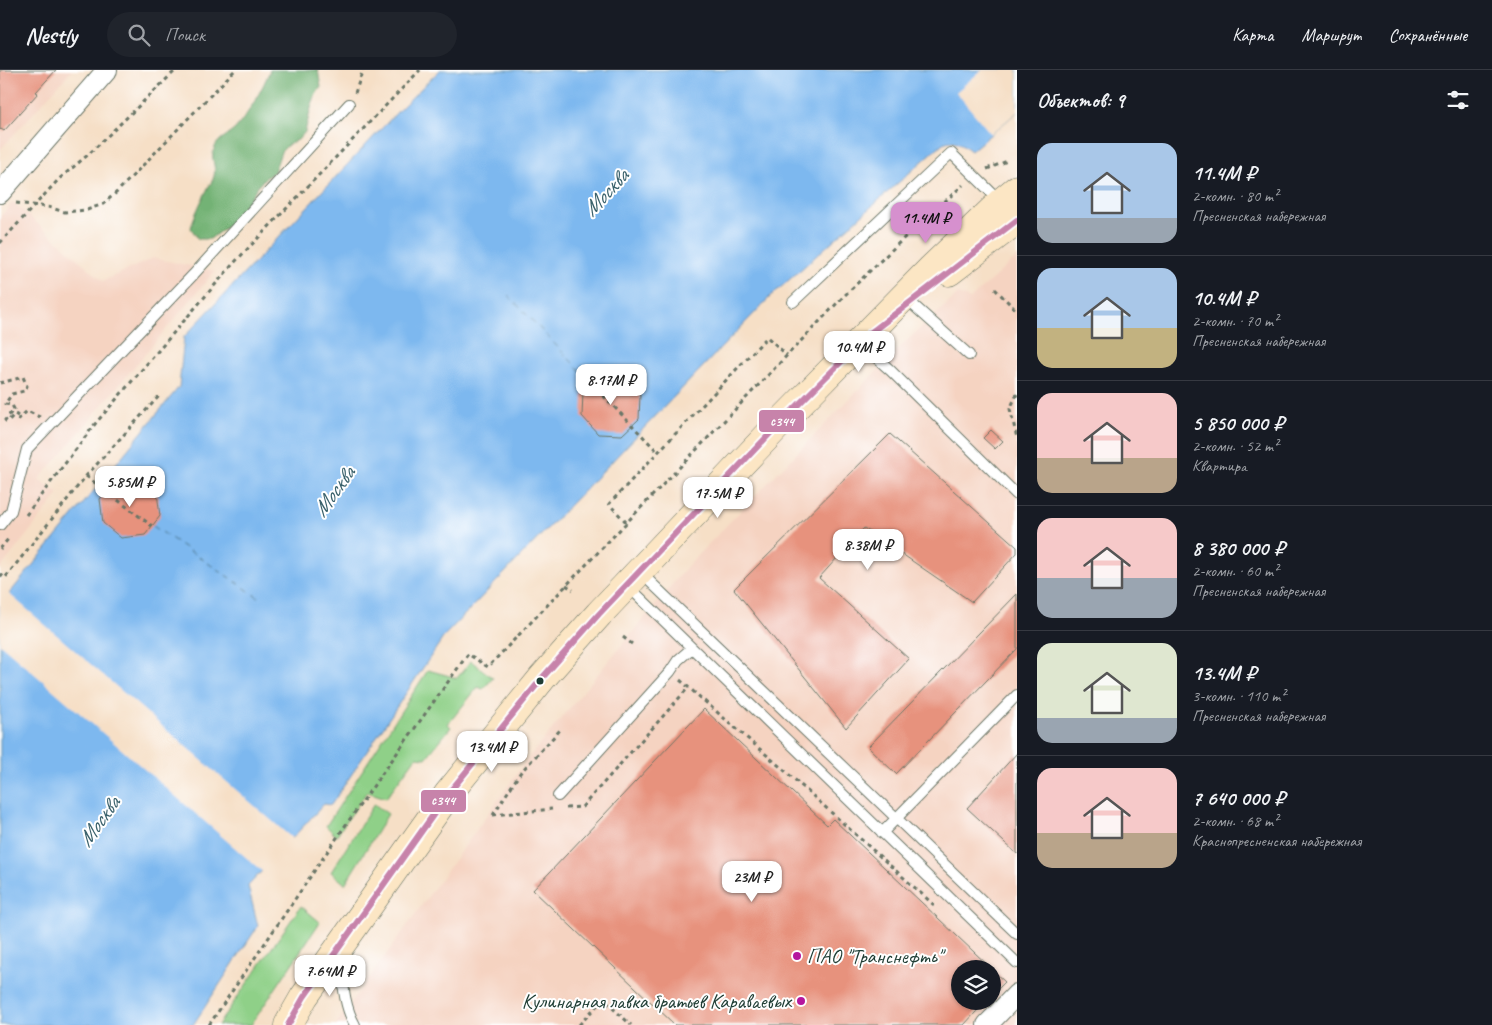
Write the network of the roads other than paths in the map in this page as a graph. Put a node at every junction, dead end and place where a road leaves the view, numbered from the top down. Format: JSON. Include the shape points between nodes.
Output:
{"nodes":[{"id":1,"x":107,"y":70,"type":"edge"},
{"id":2,"x":349,"y":104,"type":"road end"},
{"id":3,"x":5,"y":198,"type":"edge"},
{"id":4,"x":1012,"y":203,"type":"edge"},
{"id":5,"x":793,"y":302,"type":"dead end"},
{"id":6,"x":911,"y":303,"type":"junction"},
{"id":7,"x":864,"y":338,"type":"junction"},
{"id":8,"x":969,"y":355,"type":"dead end"},
{"id":9,"x":1017,"y":495,"type":"edge"},
{"id":10,"x":0,"y":525,"type":"edge"},
{"id":11,"x":633,"y":578,"type":"junction"},
{"id":12,"x":692,"y":648,"type":"junction"},
{"id":13,"x":1017,"y":695,"type":"edge"},
{"id":14,"x":558,"y":796,"type":"dead end"},
{"id":15,"x":896,"y":818,"type":"junction"},
{"id":16,"x":882,"y":833,"type":"junction"},
{"id":17,"x":1017,"y":934,"type":"edge"},
{"id":18,"x":340,"y":947,"type":"junction"},
{"id":19,"x":1017,"y":963,"type":"edge"},
{"id":20,"x":1017,"y":994,"type":"edge"},
{"id":21,"x":288,"y":1025,"type":"edge"},
{"id":22,"x":355,"y":1025,"type":"edge"},
{"id":23,"x":987,"y":1025,"type":"edge"}],
"edges":[{"from":1,"to":3,"type":"street"},
{"from":2,"to":10,"type":"lane","via":[[27,450],[11,510]]},
{"from":4,"to":5,"type":"lane","via":[[951,153]]},
{"from":4,"to":6,"type":"main road"},
{"from":4,"to":7,"type":"main road","via":[[932,268]]},
{"from":6,"to":7,"type":"main road"},
{"from":6,"to":8,"type":"lane"},
{"from":7,"to":9,"type":"lane","via":[[890,370]]},
{"from":7,"to":11,"type":"main road"},
{"from":11,"to":12,"type":"lane"},
{"from":11,"to":15,"type":"lane"},
{"from":11,"to":18,"type":"main road","via":[[543,678],[448,794]]},
{"from":12,"to":14,"type":"lane"},
{"from":12,"to":16,"type":"lane"},
{"from":13,"to":15,"type":"lane"},
{"from":15,"to":16,"type":"lane"},
{"from":15,"to":17,"type":"lane"},
{"from":16,"to":19,"type":"lane"},
{"from":18,"to":21,"type":"main road"},
{"from":18,"to":22,"type":"lane","via":[[344,994]]},
{"from":20,"to":23,"type":"street"}]}
